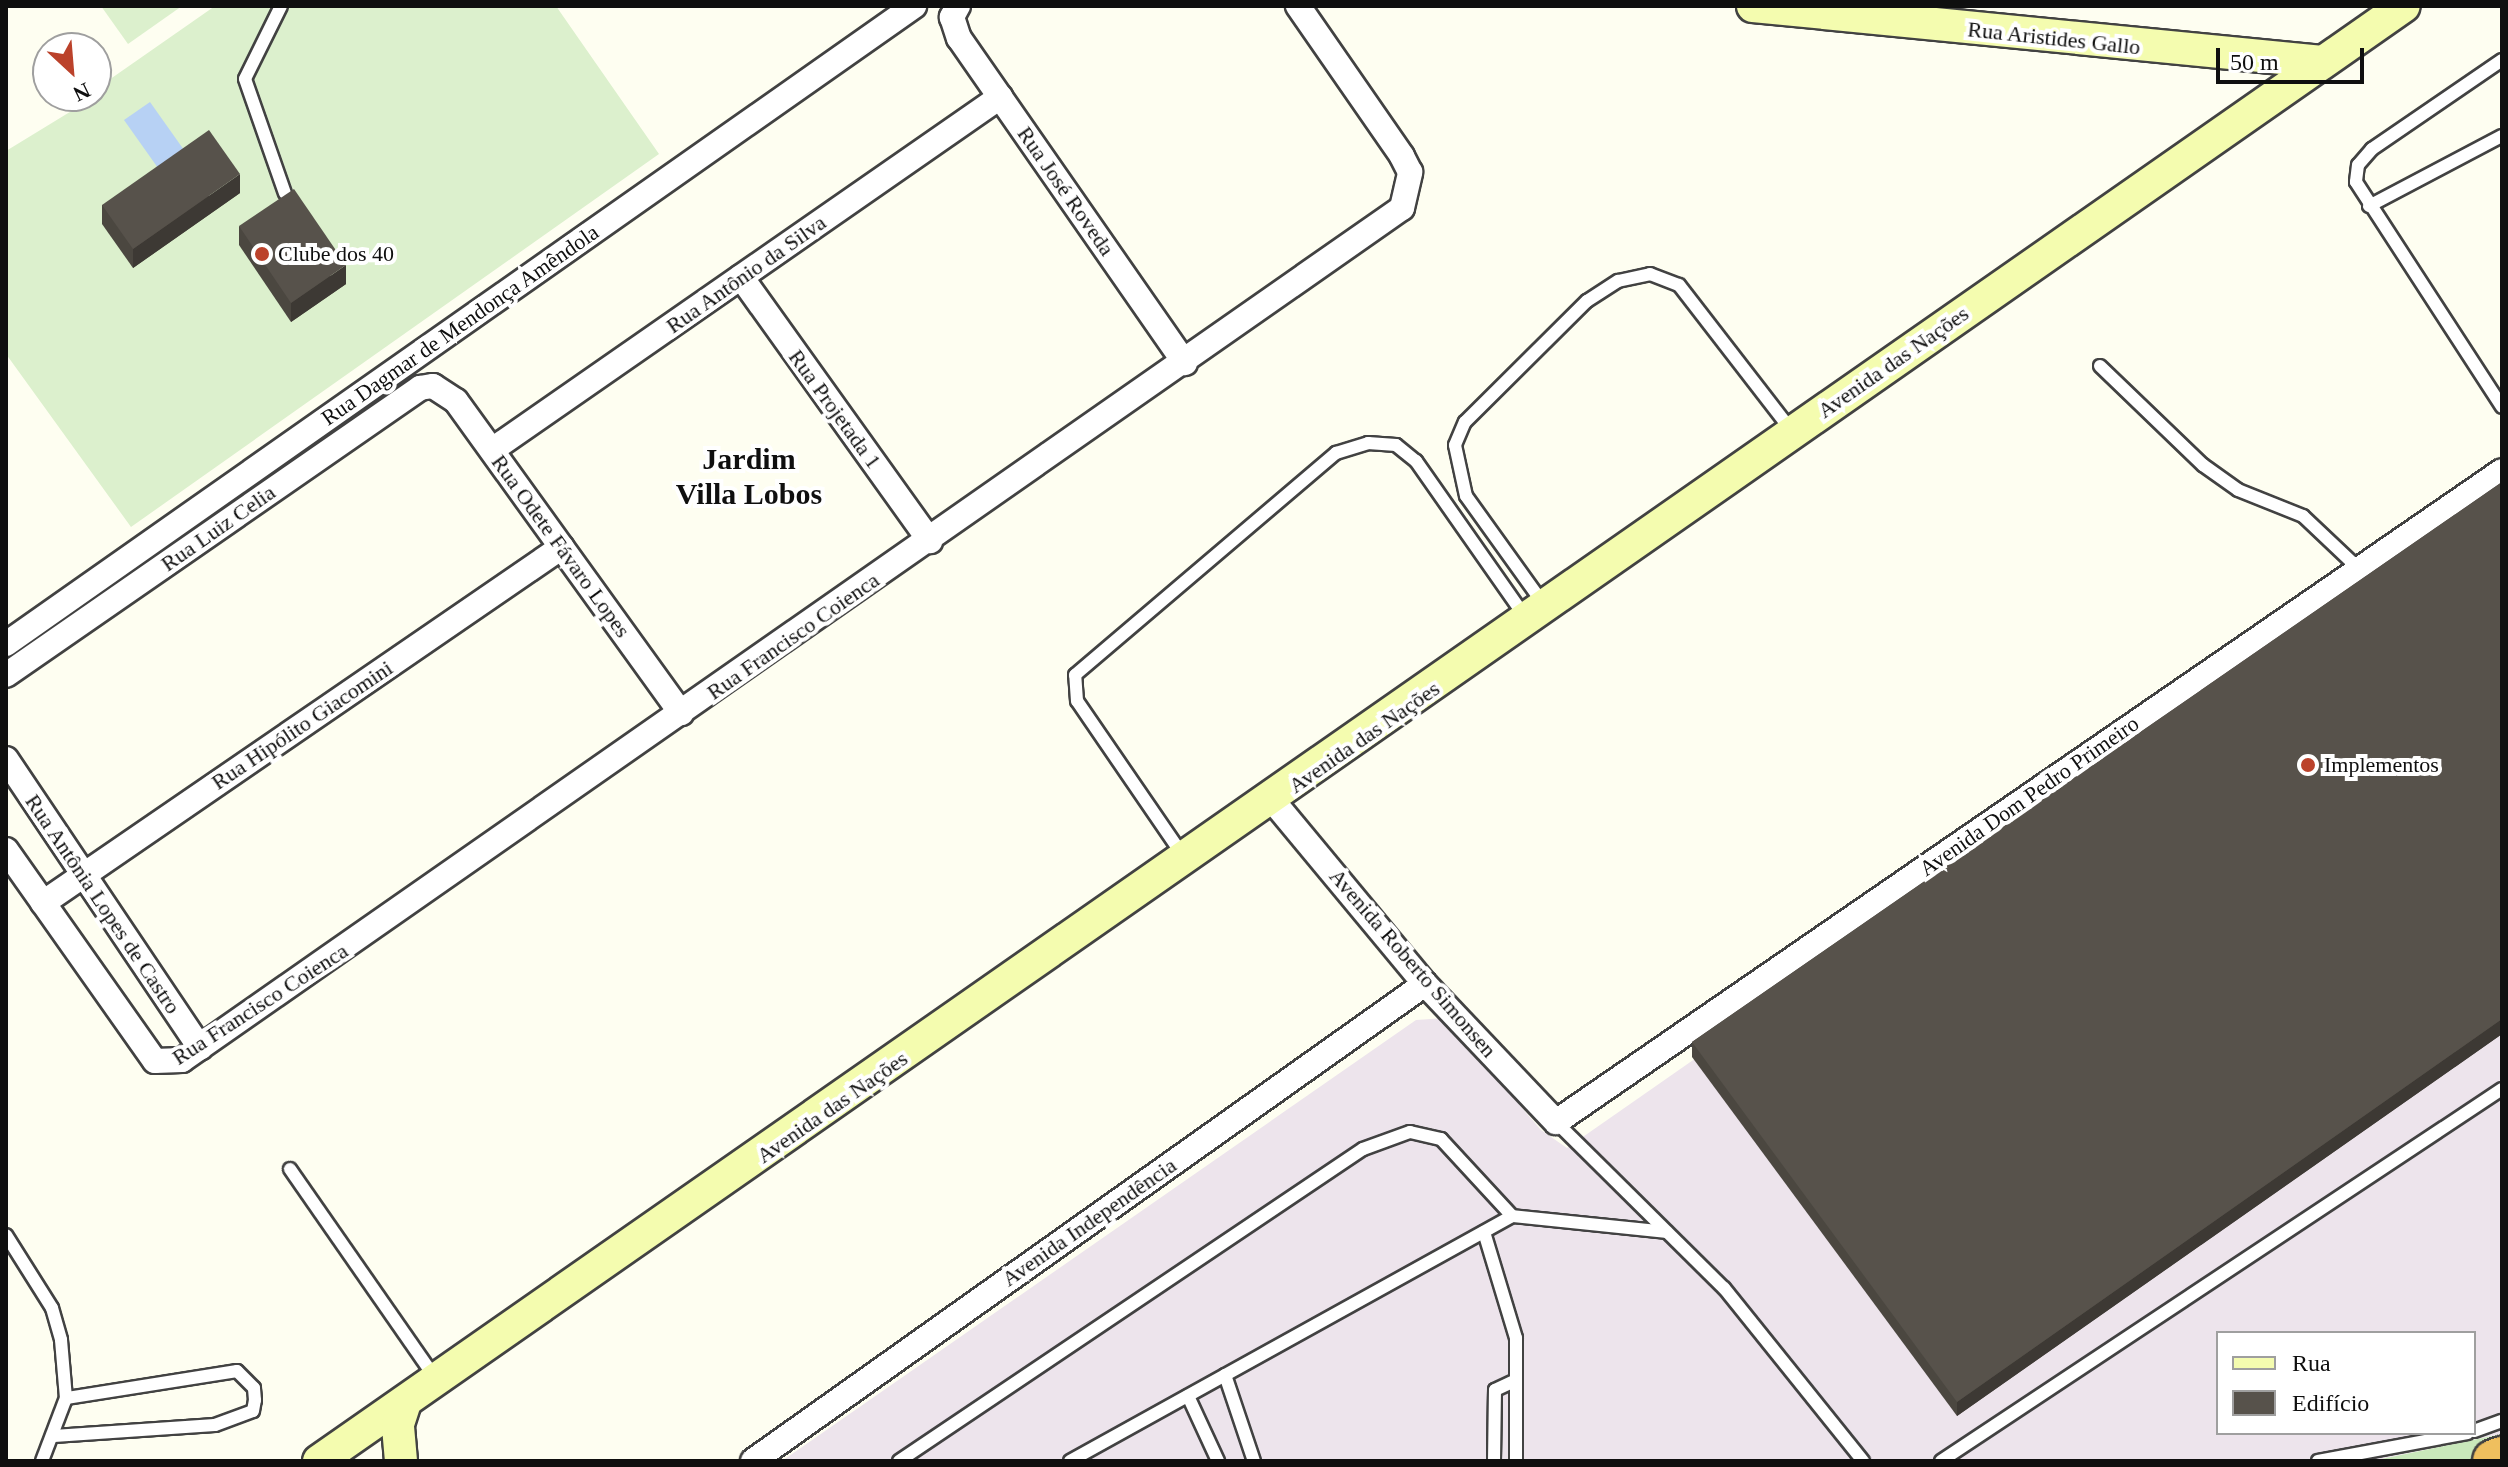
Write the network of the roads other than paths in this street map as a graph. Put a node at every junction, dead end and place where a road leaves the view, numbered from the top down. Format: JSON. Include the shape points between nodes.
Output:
{"nodes":[{"id":1,"x":281,"y":6,"type":"edge"},
{"id":2,"x":914,"y":6,"type":"edge"},
{"id":3,"x":1298,"y":6,"type":"edge"},
{"id":4,"x":1753,"y":6,"type":"edge"},
{"id":5,"x":2404,"y":6,"type":"edge"},
{"id":6,"x":955,"y":12,"type":"edge"},
{"id":7,"x":2211,"y":55,"type":"junction"},
{"id":8,"x":2502,"y":60,"type":"edge"},
{"id":9,"x":2322,"y":62,"type":"junction"},
{"id":10,"x":1000,"y":97,"type":"junction"},
{"id":11,"x":2240,"y":118,"type":"junction"},
{"id":12,"x":2502,"y":136,"type":"edge"},
{"id":13,"x":285,"y":193,"type":"edge"},
{"id":14,"x":2369,"y":206,"type":"junction"},
{"id":15,"x":741,"y":277,"type":"junction"},
{"id":16,"x":1185,"y":363,"type":"junction"},
{"id":17,"x":2100,"y":366,"type":"dead end"},
{"id":18,"x":433,"y":386,"type":"joint"},
{"id":19,"x":2502,"y":407,"type":"edge"},
{"id":20,"x":1793,"y":433,"type":"junction"},
{"id":21,"x":492,"y":450,"type":"junction"},
{"id":22,"x":2502,"y":471,"type":"edge"},
{"id":23,"x":930,"y":541,"type":"junction"},
{"id":24,"x":562,"y":547,"type":"junction"},
{"id":25,"x":2359,"y":569,"type":"junction"},
{"id":26,"x":1537,"y":614,"type":"junction"},
{"id":27,"x":6,"y":644,"type":"edge"},
{"id":28,"x":6,"y":675,"type":"edge"},
{"id":29,"x":681,"y":713,"type":"junction"},
{"id":30,"x":6,"y":759,"type":"edge"},
{"id":31,"x":1273,"y":801,"type":"junction"},
{"id":32,"x":6,"y":850,"type":"edge"},
{"id":33,"x":1187,"y":861,"type":"junction"},
{"id":34,"x":83,"y":874,"type":"junction"},
{"id":35,"x":43,"y":903,"type":"junction"},
{"id":36,"x":1425,"y":984,"type":"junction"},
{"id":37,"x":200,"y":1048,"type":"junction"},
{"id":38,"x":164,"y":1066,"type":"joint"},
{"id":39,"x":2502,"y":1089,"type":"edge"},
{"id":40,"x":1556,"y":1122,"type":"junction"},
{"id":41,"x":290,"y":1169,"type":"dead end"},
{"id":42,"x":1512,"y":1216,"type":"junction"},
{"id":43,"x":1484,"y":1232,"type":"junction"},
{"id":44,"x":1666,"y":1232,"type":"junction"},
{"id":45,"x":6,"y":1235,"type":"edge"},
{"id":46,"x":1225,"y":1375,"type":"junction"},
{"id":47,"x":1516,"y":1380,"type":"junction"},
{"id":48,"x":437,"y":1381,"type":"junction"},
{"id":49,"x":1188,"y":1396,"type":"junction"},
{"id":50,"x":66,"y":1398,"type":"junction"},
{"id":51,"x":405,"y":1402,"type":"junction"},
{"id":52,"x":2502,"y":1421,"type":"edge"},
{"id":53,"x":2476,"y":1430,"type":"edge"},
{"id":54,"x":2456,"y":1435,"type":"edge"},
{"id":55,"x":54,"y":1436,"type":"junction"},
{"id":56,"x":2502,"y":1458,"type":"edge"},
{"id":57,"x":42,"y":1461,"type":"edge"},
{"id":58,"x":319,"y":1461,"type":"edge"},
{"id":59,"x":401,"y":1461,"type":"edge"},
{"id":60,"x":753,"y":1461,"type":"edge"},
{"id":61,"x":899,"y":1461,"type":"edge"},
{"id":62,"x":1070,"y":1461,"type":"edge"},
{"id":63,"x":1218,"y":1461,"type":"edge"},
{"id":64,"x":1254,"y":1461,"type":"edge"},
{"id":65,"x":1494,"y":1461,"type":"edge"},
{"id":66,"x":1516,"y":1461,"type":"edge"},
{"id":67,"x":1863,"y":1461,"type":"edge"},
{"id":68,"x":1941,"y":1461,"type":"edge"},
{"id":69,"x":2318,"y":1461,"type":"edge"},
{"id":70,"x":2494,"y":1461,"type":"edge"}],
"edges":[{"from":1,"to":13,"type":"lane","via":[[245,79]]},
{"from":2,"to":27,"type":"street","name":"Rua Dagmar de Mendonça Amêndola"},
{"from":3,"to":16,"type":"street","name":"Rua Francisco Coienca","via":[[1402,156],[1410,191],[1387,219]]},
{"from":4,"to":7,"type":"street","name":"Rua Aristides Gallo"},
{"from":5,"to":9,"type":"street","name":"Avenida das Nações"},
{"from":6,"to":10,"type":"street","name":"Rua José Roveda"},
{"from":7,"to":9,"type":"street","name":"Rua Aristides Gallo"},
{"from":7,"to":11,"type":"street","via":[[2245,80]]},
{"from":8,"to":14,"type":"lane","via":[[2358,165],[2356,182]]},
{"from":9,"to":11,"type":"street","name":"Avenida das Nações"},
{"from":10,"to":15,"type":"street","name":"Rua Antônio da Silva"},
{"from":10,"to":16,"type":"street","name":"Rua José Roveda"},
{"from":11,"to":20,"type":"street","name":"Avenida das Nações"},
{"from":12,"to":14,"type":"lane"},
{"from":14,"to":19,"type":"lane"},
{"from":15,"to":21,"type":"street","name":"Rua Antônio da Silva"},
{"from":15,"to":23,"type":"street","name":"Rua Projetada 1"},
{"from":16,"to":23,"type":"street","name":"Rua Francisco Coienca"},
{"from":17,"to":25,"type":"lane","via":[[2203,465],[2238,490],[2303,516]]},
{"from":18,"to":21,"type":"street","name":"Rua Odete Fávaro Lopes","via":[[446,391]]},
{"from":18,"to":28,"type":"street","name":"Rua Luiz Celia","via":[[420,388]]},
{"from":20,"to":26,"type":"street","name":"Avenida das Nações"},
{"from":20,"to":26,"type":"lane","via":[[1679,285],[1650,274],[1618,281],[1587,301],[1465,422],[1455,445],[1466,496]]},
{"from":21,"to":24,"type":"street","name":"Rua Odete Fávaro Lopes"},
{"from":22,"to":25,"type":"street","name":"Avenida Dom Pedro Primeiro"},
{"from":23,"to":29,"type":"street","name":"Rua Francisco Coienca"},
{"from":24,"to":29,"type":"street","name":"Rua Odete Fávaro Lopes"},
{"from":24,"to":34,"type":"street","name":"Rua Hipólito Giacomini"},
{"from":25,"to":40,"type":"street","name":"Avenida Dom Pedro Primeiro"},
{"from":26,"to":31,"type":"street","name":"Avenida das Nações"},
{"from":26,"to":33,"type":"lane","via":[[1416,461],[1396,445],[1368,443],[1336,453],[1075,675],[1077,701]]},
{"from":29,"to":37,"type":"street","name":"Rua Francisco Coienca"},
{"from":30,"to":34,"type":"street","name":"Rua Antônia Lopes de Castro"},
{"from":31,"to":33,"type":"street","name":"Avenida das Nações"},
{"from":31,"to":36,"type":"street","name":"Avenida Roberto Simonsen"},
{"from":32,"to":35,"type":"street","name":"Rua Antônia Lopes de Castro"},
{"from":33,"to":48,"type":"street","name":"Avenida das Nações"},
{"from":34,"to":35,"type":"street","name":"Rua Hipólito Giacomini"},
{"from":34,"to":37,"type":"street","name":"Rua Antônia Lopes de Castro"},
{"from":35,"to":38,"type":"street","name":"Rua Antônia Lopes de Castro"},
{"from":36,"to":40,"type":"street","name":"Avenida Roberto Simonsen"},
{"from":36,"to":60,"type":"street","name":"Avenida Independência"},
{"from":37,"to":38,"type":"street","name":"Rua Francisco Coienca"},
{"from":39,"to":68,"type":"lane"},
{"from":40,"to":44,"type":"lane"},
{"from":41,"to":48,"type":"lane"},
{"from":42,"to":43,"type":"lane"},
{"from":42,"to":44,"type":"lane"},
{"from":42,"to":61,"type":"lane","via":[[1441,1139],[1410,1132],[1363,1149]]},
{"from":43,"to":46,"type":"lane"},
{"from":43,"to":47,"type":"lane","via":[[1511,1310]]},
{"from":44,"to":67,"type":"lane","via":[[1724,1288]]},
{"from":45,"to":50,"type":"lane","via":[[52,1308]]},
{"from":46,"to":49,"type":"lane"},
{"from":46,"to":64,"type":"lane"},
{"from":47,"to":65,"type":"lane","via":[[1495,1390]]},
{"from":47,"to":66,"type":"lane"},
{"from":48,"to":51,"type":"street","name":"Avenida das Nações"},
{"from":49,"to":62,"type":"lane"},
{"from":49,"to":63,"type":"lane"},
{"from":50,"to":55,"type":"lane"},
{"from":50,"to":55,"type":"lane","via":[[237,1371],[254,1388],[255,1400],[253,1411],[215,1425]]},
{"from":51,"to":58,"type":"street","name":"Avenida das Nações"},
{"from":51,"to":59,"type":"street"},
{"from":52,"to":53,"type":"lane"},
{"from":54,"to":69,"type":"lane"},
{"from":55,"to":57,"type":"lane"},
{"from":56,"to":70,"type":"highway"}]}
